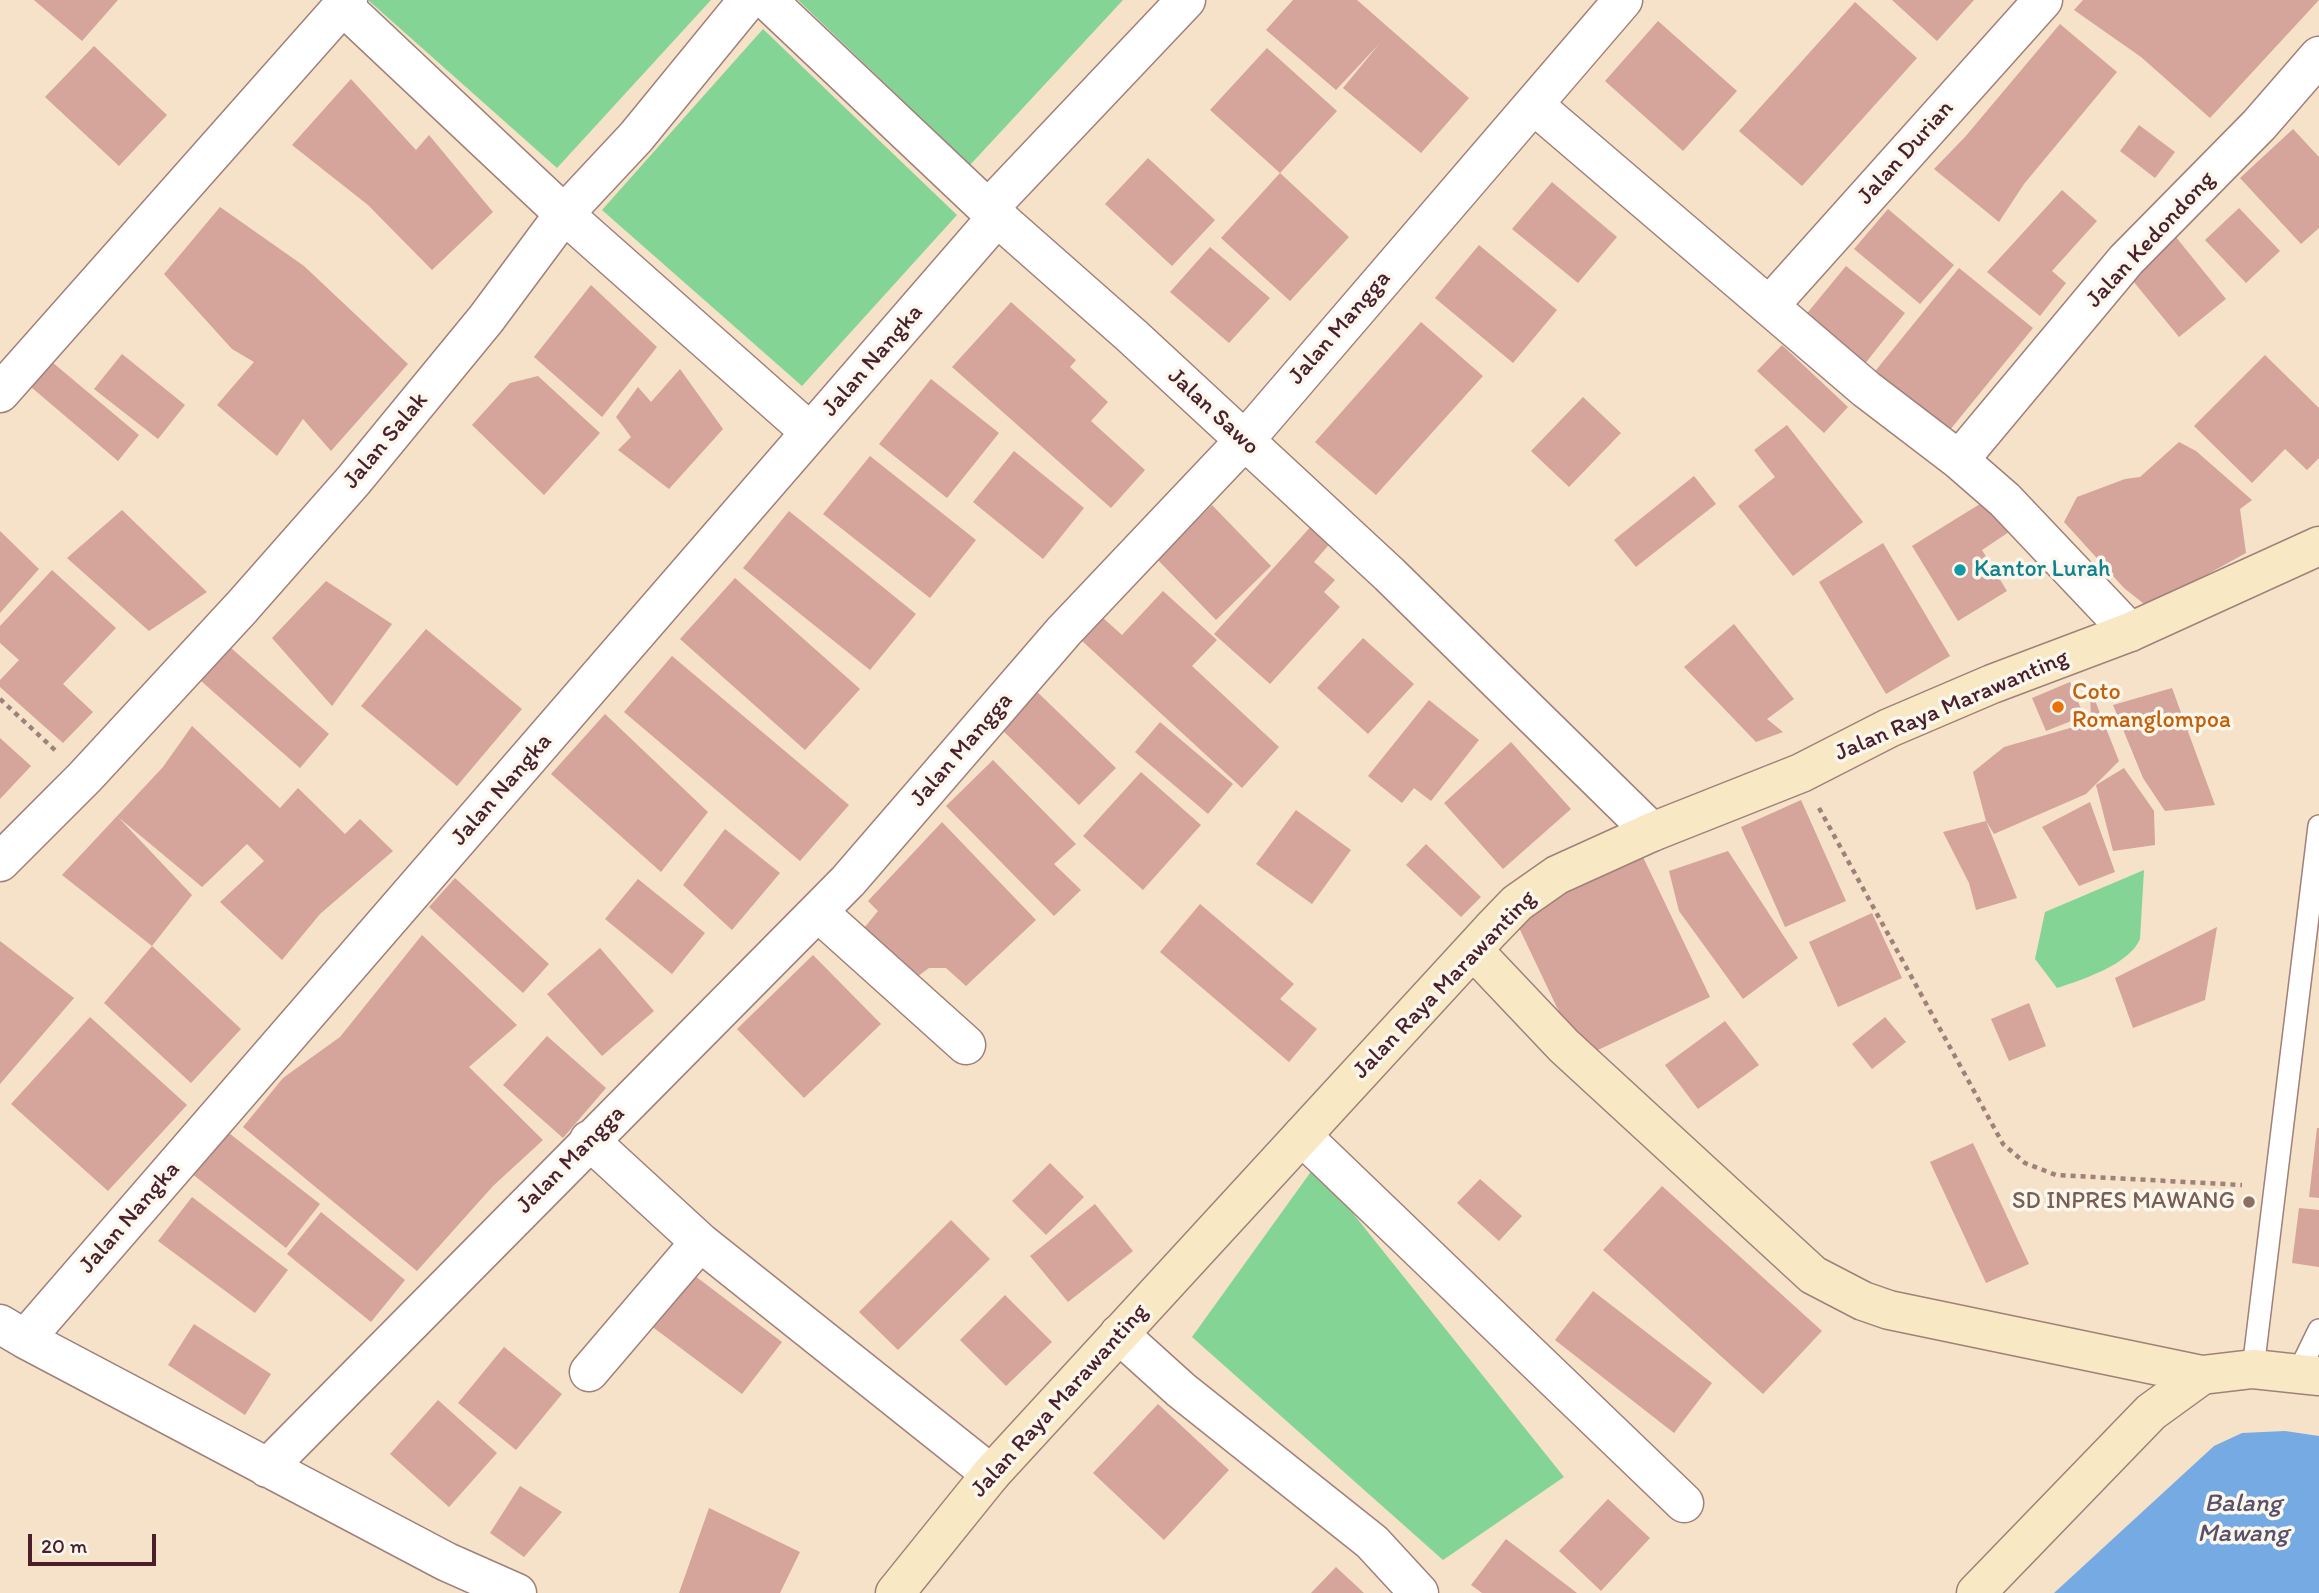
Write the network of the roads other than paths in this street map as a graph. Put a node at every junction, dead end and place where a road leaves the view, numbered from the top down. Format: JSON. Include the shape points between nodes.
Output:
{"nodes":[{"id":1,"x":748,"y":0,"type":"edge"},
{"id":2,"x":767,"y":0,"type":"edge"},
{"id":3,"x":1186,"y":0,"type":"edge"},
{"id":4,"x":1623,"y":0,"type":"edge"},
{"id":5,"x":2043,"y":0,"type":"edge"},
{"id":6,"x":346,"y":3,"type":"edge"},
{"id":7,"x":2319,"y":56,"type":"edge"},
{"id":8,"x":1534,"y":106,"type":"junction"},
{"id":9,"x":992,"y":213,"type":"junction"},
{"id":10,"x":564,"y":215,"type":"junction"},
{"id":11,"x":1769,"y":306,"type":"junction"},
{"id":12,"x":0,"y":393,"type":"edge"},
{"id":13,"x":810,"y":432,"type":"junction"},
{"id":14,"x":1244,"y":441,"type":"junction"},
{"id":15,"x":1959,"y":460,"type":"junction"},
{"id":16,"x":2319,"y":546,"type":"edge"},
{"id":17,"x":2130,"y":632,"type":"junction"},
{"id":18,"x":2319,"y":826,"type":"edge"},
{"id":19,"x":1652,"y":832,"type":"junction"},
{"id":20,"x":0,"y":862,"type":"edge"},
{"id":21,"x":818,"y":912,"type":"junction"},
{"id":22,"x":1474,"y":951,"type":"junction"},
{"id":23,"x":966,"y":1045,"type":"dead end"},
{"id":24,"x":1302,"y":1136,"type":"junction"},
{"id":25,"x":589,"y":1140,"type":"junction"},
{"id":26,"x":700,"y":1242,"type":"junction"},
{"id":27,"x":2319,"y":1330,"type":"edge"},
{"id":28,"x":12,"y":1331,"type":"edge"},
{"id":29,"x":1119,"y":1334,"type":"junction"},
{"id":30,"x":2253,"y":1368,"type":"junction"},
{"id":31,"x":589,"y":1372,"type":"dead end"},
{"id":32,"x":2202,"y":1375,"type":"junction"},
{"id":33,"x":2308,"y":1375,"type":"edge"},
{"id":34,"x":267,"y":1468,"type":"junction"},
{"id":35,"x":991,"y":1474,"type":"junction"},
{"id":36,"x":1684,"y":1503,"type":"dead end"},
{"id":37,"x":517,"y":1593,"type":"edge"},
{"id":38,"x":895,"y":1593,"type":"edge"},
{"id":39,"x":1419,"y":1593,"type":"edge"},
{"id":40,"x":1976,"y":1593,"type":"edge"}],
"edges":[{"from":1,"to":10,"type":"street","name":"Jalan Salak","via":[[636,137]]},
{"from":2,"to":9,"type":"street","name":"Jalan Sawo"},
{"from":3,"to":9,"type":"street","name":"Jalan Nangka"},
{"from":4,"to":8,"type":"street","name":"Jalan Mangga"},
{"from":5,"to":11,"type":"street","name":"Jalan Durian"},
{"from":6,"to":10,"type":"street"},
{"from":6,"to":12,"type":"street"},
{"from":7,"to":15,"type":"street","name":"Jalan Kedondong","via":[[2259,125],[2126,260]]},
{"from":8,"to":11,"type":"street"},
{"from":8,"to":14,"type":"street","name":"Jalan Mangga"},
{"from":9,"to":13,"type":"street","name":"Jalan Nangka"},
{"from":9,"to":14,"type":"street","name":"Jalan Sawo"},
{"from":10,"to":13,"type":"street"},
{"from":10,"to":20,"type":"street","name":"Jalan Salak","via":[[486,319],[353,481],[85,777]]},
{"from":11,"to":15,"type":"street"},
{"from":13,"to":28,"type":"street","name":"Jalan Nangka"},
{"from":14,"to":19,"type":"street","name":"Jalan Sawo","via":[[1389,574]]},
{"from":14,"to":21,"type":"street","name":"Jalan Mangga","via":[[1065,631]]},
{"from":15,"to":17,"type":"street","via":[[2043,537]]},
{"from":16,"to":17,"type":"street","name":"Jalan Raya Marawanting"},
{"from":17,"to":19,"type":"street","name":"Jalan Raya Marawanting","via":[[1992,684],[1889,728],[1801,773]]},
{"from":18,"to":30,"type":"lane"},
{"from":19,"to":22,"type":"street","name":"Jalan Raya Marawanting","via":[[1534,889]]},
{"from":21,"to":23,"type":"street"},
{"from":21,"to":25,"type":"street","name":"Jalan Mangga"},
{"from":22,"to":24,"type":"street","name":"Jalan Raya Marawanting"},
{"from":22,"to":32,"type":"street","via":[[1564,1046],[1813,1275],[1889,1310]]},
{"from":24,"to":29,"type":"street","name":"Jalan Raya Marawanting"},
{"from":24,"to":36,"type":"street"},
{"from":25,"to":26,"type":"street"},
{"from":25,"to":34,"type":"street","name":"Jalan Mangga"},
{"from":26,"to":31,"type":"street"},
{"from":26,"to":35,"type":"street"},
{"from":27,"to":33,"type":"lane"},
{"from":28,"to":34,"type":"street"},
{"from":29,"to":35,"type":"street","name":"Jalan Raya Marawanting"},
{"from":29,"to":39,"type":"street","via":[[1181,1390],[1372,1542]]},
{"from":30,"to":32,"type":"street"},
{"from":30,"to":33,"type":"street"},
{"from":32,"to":40,"type":"street","via":[[2151,1412]]},
{"from":34,"to":37,"type":"street","via":[[447,1562]]},
{"from":35,"to":38,"type":"street","name":"Jalan Raya Marawanting"}]}
